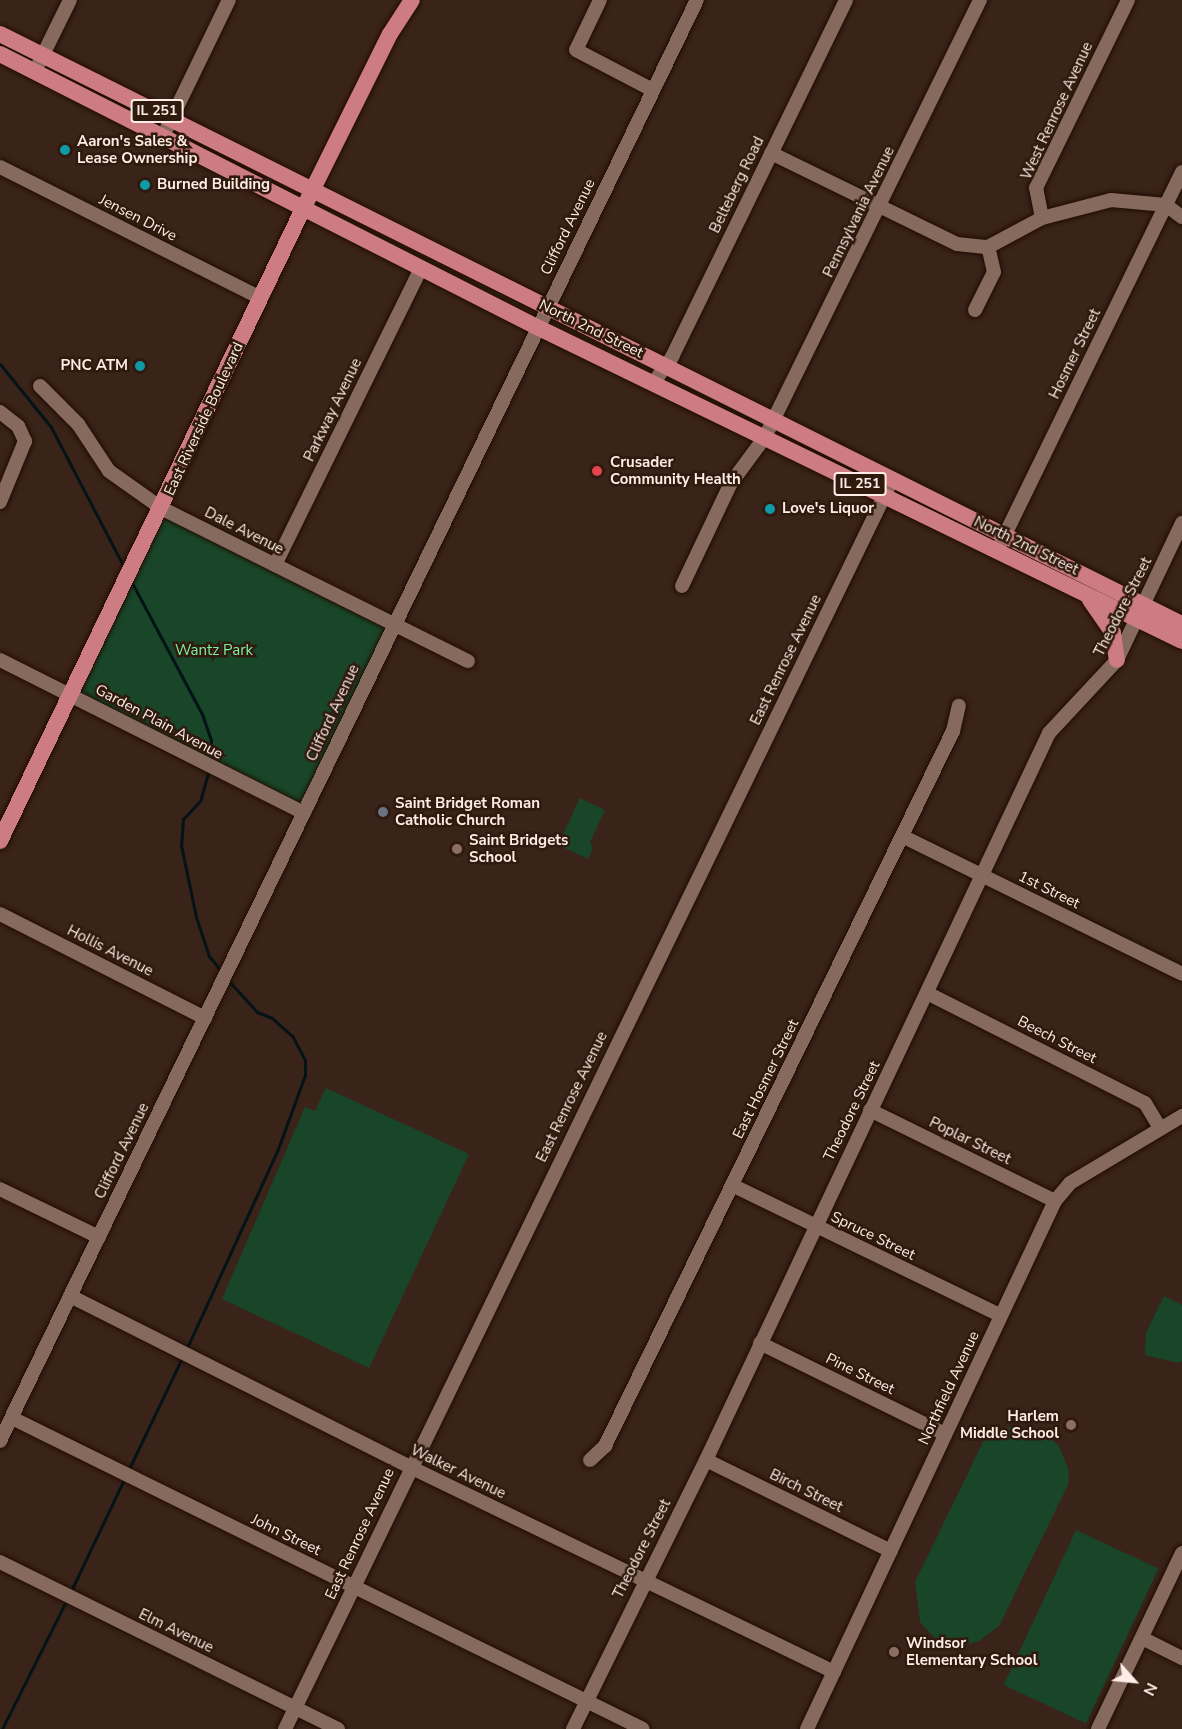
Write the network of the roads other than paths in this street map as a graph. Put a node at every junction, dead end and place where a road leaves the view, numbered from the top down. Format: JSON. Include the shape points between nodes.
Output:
{"nodes":[{"id":1,"x":70,"y":0,"type":"edge"},
{"id":2,"x":229,"y":0,"type":"edge"},
{"id":3,"x":412,"y":0,"type":"edge"},
{"id":4,"x":600,"y":0,"type":"edge"},
{"id":5,"x":697,"y":0,"type":"edge"},
{"id":6,"x":846,"y":0,"type":"edge"},
{"id":7,"x":980,"y":0,"type":"edge"},
{"id":8,"x":1128,"y":0,"type":"edge"},
{"id":9,"x":0,"y":34,"type":"edge"},
{"id":10,"x":0,"y":54,"type":"edge"},
{"id":11,"x":43,"y":55,"type":"junction"},
{"id":12,"x":35,"y":72,"type":"junction"},
{"id":13,"x":653,"y":90,"type":"junction"},
{"id":14,"x":171,"y":118,"type":"junction"},
{"id":15,"x":163,"y":136,"type":"junction"},
{"id":16,"x":771,"y":153,"type":"junction"},
{"id":17,"x":0,"y":167,"type":"edge"},
{"id":18,"x":1182,"y":172,"type":"edge"},
{"id":19,"x":314,"y":188,"type":"junction"},
{"id":20,"x":1166,"y":205,"type":"junction"},
{"id":21,"x":880,"y":208,"type":"junction"},
{"id":22,"x":303,"y":209,"type":"junction"},
{"id":23,"x":1182,"y":217,"type":"edge"},
{"id":24,"x":1042,"y":218,"type":"junction"},
{"id":25,"x":988,"y":247,"type":"junction"},
{"id":26,"x":468,"y":267,"type":"junction"},
{"id":27,"x":421,"y":268,"type":"junction"},
{"id":28,"x":458,"y":287,"type":"junction"},
{"id":29,"x":261,"y":298,"type":"junction"},
{"id":30,"x":546,"y":308,"type":"junction"},
{"id":31,"x":975,"y":310,"type":"dead end"},
{"id":32,"x":537,"y":327,"type":"junction"},
{"id":33,"x":665,"y":366,"type":"junction"},
{"id":34,"x":654,"y":382,"type":"junction"},
{"id":35,"x":40,"y":386,"type":"dead end"},
{"id":36,"x":0,"y":412,"type":"edge"},
{"id":37,"x":774,"y":421,"type":"junction"},
{"id":38,"x":765,"y":437,"type":"junction"},
{"id":39,"x":892,"y":480,"type":"junction"},
{"id":40,"x":884,"y":497,"type":"junction"},
{"id":41,"x":0,"y":502,"type":"edge"},
{"id":42,"x":161,"y":508,"type":"junction"},
{"id":43,"x":1182,"y":523,"type":"edge"},
{"id":44,"x":1005,"y":536,"type":"junction"},
{"id":45,"x":997,"y":551,"type":"junction"},
{"id":46,"x":275,"y":566,"type":"junction"},
{"id":47,"x":682,"y":586,"type":"dead end"},
{"id":48,"x":1082,"y":594,"type":"junction"},
{"id":49,"x":1140,"y":611,"type":"junction"},
{"id":50,"x":1182,"y":624,"type":"edge"},
{"id":51,"x":392,"y":626,"type":"junction"},
{"id":52,"x":1182,"y":641,"type":"edge"},
{"id":53,"x":0,"y":660,"type":"edge"},
{"id":54,"x":1117,"y":660,"type":"junction"},
{"id":55,"x":468,"y":661,"type":"dead end"},
{"id":56,"x":70,"y":694,"type":"junction"},
{"id":57,"x":959,"y":706,"type":"dead end"},
{"id":58,"x":304,"y":813,"type":"junction"},
{"id":59,"x":902,"y":836,"type":"junction"},
{"id":60,"x":0,"y":840,"type":"edge"},
{"id":61,"x":980,"y":875,"type":"junction"},
{"id":62,"x":0,"y":914,"type":"edge"},
{"id":63,"x":1182,"y":974,"type":"edge"},
{"id":64,"x":927,"y":993,"type":"junction"},
{"id":65,"x":205,"y":1018,"type":"junction"},
{"id":66,"x":870,"y":1110,"type":"junction"},
{"id":67,"x":1182,"y":1116,"type":"edge"},
{"id":68,"x":1160,"y":1128,"type":"junction"},
{"id":69,"x":732,"y":1185,"type":"junction"},
{"id":70,"x":0,"y":1189,"type":"edge"},
{"id":71,"x":1055,"y":1201,"type":"junction"},
{"id":72,"x":815,"y":1226,"type":"junction"},
{"id":73,"x":99,"y":1237,"type":"junction"},
{"id":74,"x":70,"y":1296,"type":"junction"},
{"id":75,"x":1000,"y":1315,"type":"junction"},
{"id":76,"x":760,"y":1343,"type":"junction"},
{"id":77,"x":12,"y":1418,"type":"junction"},
{"id":78,"x":945,"y":1434,"type":"junction"},
{"id":79,"x":0,"y":1441,"type":"edge"},
{"id":80,"x":590,"y":1460,"type":"dead end"},
{"id":81,"x":706,"y":1460,"type":"junction"},
{"id":82,"x":410,"y":1467,"type":"junction"},
{"id":83,"x":891,"y":1551,"type":"junction"},
{"id":84,"x":1182,"y":1553,"type":"edge"},
{"id":85,"x":0,"y":1562,"type":"edge"},
{"id":86,"x":645,"y":1581,"type":"junction"},
{"id":87,"x":354,"y":1587,"type":"junction"},
{"id":88,"x":1142,"y":1638,"type":"junction"},
{"id":89,"x":1182,"y":1658,"type":"edge"},
{"id":90,"x":834,"y":1672,"type":"junction"},
{"id":91,"x":586,"y":1702,"type":"junction"},
{"id":92,"x":295,"y":1708,"type":"junction"},
{"id":93,"x":285,"y":1729,"type":"edge"},
{"id":94,"x":338,"y":1729,"type":"edge"},
{"id":95,"x":573,"y":1729,"type":"edge"},
{"id":96,"x":643,"y":1729,"type":"edge"},
{"id":97,"x":807,"y":1729,"type":"edge"},
{"id":98,"x":1098,"y":1729,"type":"edge"}],
"edges":[{"from":1,"to":11,"type":"street"},
{"from":2,"to":14,"type":"street"},
{"from":3,"to":19,"type":"main road","name":"East Riverside Boulevard","via":[[390,34]]},
{"from":4,"to":13,"type":"street","via":[[576,50]]},
{"from":5,"to":13,"type":"street","name":"Clifford Avenue"},
{"from":6,"to":16,"type":"street","name":"Belteberg Road"},
{"from":7,"to":21,"type":"street","name":"Pennsylvania Avenue"},
{"from":8,"to":24,"type":"street","name":"West Renrose Avenue","via":[[1036,188]]},
{"from":9,"to":11,"type":"main road","name":"North 2nd Street","number":"IL 251"},
{"from":10,"to":12,"type":"main road","name":"North 2nd Street","number":"IL 251"},
{"from":11,"to":12,"type":"street"},
{"from":11,"to":14,"type":"main road","name":"North 2nd Street","number":"IL 251"},
{"from":12,"to":15,"type":"main road","name":"North 2nd Street","number":"IL 251"},
{"from":13,"to":30,"type":"street","name":"Clifford Avenue"},
{"from":14,"to":15,"type":"street"},
{"from":14,"to":19,"type":"main road","name":"North 2nd Street","number":"IL 251"},
{"from":15,"to":22,"type":"main road","name":"North 2nd Street","number":"IL 251"},
{"from":16,"to":21,"type":"street"},
{"from":16,"to":33,"type":"street","name":"Belteberg Road"},
{"from":17,"to":29,"type":"street","name":"Jensen Drive"},
{"from":18,"to":20,"type":"street","name":"Hosmer Street"},
{"from":19,"to":22,"type":"main road","name":"East Riverside Boulevard"},
{"from":19,"to":26,"type":"main road","name":"North 2nd Street","number":"IL 251"},
{"from":20,"to":23,"type":"street"},
{"from":20,"to":24,"type":"street","via":[[1111,200]]},
{"from":20,"to":44,"type":"street","name":"Hosmer Street"},
{"from":21,"to":25,"type":"street","via":[[957,244]]},
{"from":21,"to":37,"type":"street","name":"Pennsylvania Avenue"},
{"from":22,"to":27,"type":"main road","name":"North 2nd Street","number":"IL 251"},
{"from":22,"to":29,"type":"main road","name":"East Riverside Boulevard"},
{"from":24,"to":25,"type":"street"},
{"from":25,"to":31,"type":"street","via":[[994,272]]},
{"from":26,"to":28,"type":"main road"},
{"from":26,"to":30,"type":"main road","name":"North 2nd Street","number":"IL 251"},
{"from":27,"to":28,"type":"main road","name":"North 2nd Street","number":"IL 251"},
{"from":27,"to":46,"type":"street","name":"Parkway Avenue"},
{"from":28,"to":32,"type":"main road","name":"North 2nd Street","number":"IL 251"},
{"from":29,"to":42,"type":"main road","name":"East Riverside Boulevard"},
{"from":30,"to":32,"type":"street","name":"Clifford Avenue"},
{"from":30,"to":33,"type":"main road","name":"North 2nd Street","number":"IL 251"},
{"from":32,"to":34,"type":"main road","name":"North 2nd Street","number":"IL 251"},
{"from":32,"to":51,"type":"street","name":"Clifford Avenue"},
{"from":33,"to":34,"type":"street","name":"Belteberg Road"},
{"from":33,"to":37,"type":"main road","name":"North 2nd Street","number":"IL 251"},
{"from":34,"to":38,"type":"main road","name":"North 2nd Street","number":"IL 251"},
{"from":35,"to":42,"type":"street","name":"Dale Avenue","via":[[78,424],[109,471]]},
{"from":36,"to":41,"type":"street","via":[[24,435],[21,457]]},
{"from":37,"to":38,"type":"street","name":"Pennsylvania Avenue"},
{"from":37,"to":39,"type":"main road","name":"North 2nd Street","number":"IL 251"},
{"from":38,"to":40,"type":"main road","name":"North 2nd Street","number":"IL 251"},
{"from":38,"to":47,"type":"street","name":"Pennsylvania Avenue","via":[[731,483]]},
{"from":39,"to":40,"type":"street","name":"East Renrose Avenue"},
{"from":39,"to":44,"type":"main road","name":"North 2nd Street","number":"IL 251"},
{"from":40,"to":45,"type":"main road","name":"North 2nd Street","number":"IL 251"},
{"from":40,"to":82,"type":"street","name":"East Renrose Avenue"},
{"from":42,"to":46,"type":"street","name":"Dale Avenue"},
{"from":42,"to":56,"type":"main road","name":"East Riverside Boulevard"},
{"from":43,"to":49,"type":"street","name":"Theodore Street"},
{"from":44,"to":45,"type":"street","name":"Hosmer Street"},
{"from":44,"to":49,"type":"main road","name":"North 2nd Street","number":"IL 251"},
{"from":45,"to":48,"type":"main road","name":"North 2nd Street","number":"IL 251"},
{"from":46,"to":51,"type":"street","name":"Dale Avenue"},
{"from":48,"to":49,"type":"main road","name":"North 2nd Street","number":"IL 251"},
{"from":48,"to":54,"type":"main road","via":[[1108,623]]},
{"from":49,"to":50,"type":"main road","name":"North 2nd Street","number":"IL 251"},
{"from":49,"to":52,"type":"main road","name":"North 2nd Street","number":"IL 251"},
{"from":49,"to":54,"type":"street","name":"Theodore Street"},
{"from":51,"to":55,"type":"street","name":"Dale Avenue"},
{"from":51,"to":58,"type":"street","name":"Clifford Avenue"},
{"from":53,"to":56,"type":"street","name":"Garden Plain Avenue"},
{"from":54,"to":61,"type":"street","name":"Theodore Street","via":[[1049,733]]},
{"from":56,"to":58,"type":"street","name":"Garden Plain Avenue"},
{"from":56,"to":60,"type":"main road","name":"East Riverside Boulevard"},
{"from":57,"to":59,"type":"street","name":"East Hosmer Street","via":[[953,731]]},
{"from":58,"to":65,"type":"street","name":"Clifford Avenue"},
{"from":59,"to":61,"type":"street","name":"1st Street"},
{"from":59,"to":69,"type":"street","name":"East Hosmer Street"},
{"from":61,"to":63,"type":"street","name":"1st Street"},
{"from":61,"to":64,"type":"street","name":"Theodore Street"},
{"from":62,"to":65,"type":"street","name":"Hollis Avenue"},
{"from":64,"to":66,"type":"street","name":"Theodore Street"},
{"from":64,"to":68,"type":"street","name":"Beech Street","via":[[1145,1103]]},
{"from":65,"to":73,"type":"street","name":"Clifford Avenue"},
{"from":66,"to":71,"type":"street","name":"Poplar Street"},
{"from":66,"to":72,"type":"street","name":"Theodore Street"},
{"from":67,"to":68,"type":"street","name":"Northfield Avenue"},
{"from":68,"to":71,"type":"street","name":"Northfield Avenue","via":[[1070,1183]]},
{"from":69,"to":72,"type":"street","name":"Spruce Street"},
{"from":69,"to":80,"type":"street","name":"East Hosmer Street","via":[[605,1446]]},
{"from":70,"to":73,"type":"street"},
{"from":71,"to":75,"type":"street","name":"Northfield Avenue"},
{"from":72,"to":75,"type":"street","name":"Spruce Street"},
{"from":72,"to":76,"type":"street","name":"Theodore Street"},
{"from":73,"to":74,"type":"street","name":"Clifford Avenue"},
{"from":74,"to":77,"type":"street","name":"Clifford Avenue"},
{"from":74,"to":82,"type":"street","name":"Walker Avenue"},
{"from":75,"to":78,"type":"street","name":"Northfield Avenue"},
{"from":76,"to":78,"type":"street","name":"Pine Street"},
{"from":76,"to":81,"type":"street","name":"Theodore Street"},
{"from":77,"to":79,"type":"street","name":"Clifford Avenue"},
{"from":77,"to":87,"type":"street","name":"John Street"},
{"from":78,"to":83,"type":"street","name":"Northfield Avenue"},
{"from":81,"to":83,"type":"street","name":"Birch Street"},
{"from":81,"to":86,"type":"street","name":"Theodore Street"},
{"from":82,"to":86,"type":"street","name":"Walker Avenue"},
{"from":82,"to":87,"type":"street","name":"East Renrose Avenue"},
{"from":83,"to":90,"type":"street","name":"Northfield Avenue"},
{"from":84,"to":88,"type":"street"},
{"from":85,"to":92,"type":"street","name":"Elm Avenue"},
{"from":86,"to":90,"type":"street","name":"Walker Avenue"},
{"from":86,"to":91,"type":"street","name":"Theodore Street"},
{"from":87,"to":91,"type":"street","name":"John Street"},
{"from":87,"to":92,"type":"street","name":"East Renrose Avenue"},
{"from":88,"to":89,"type":"street"},
{"from":88,"to":98,"type":"street"},
{"from":90,"to":97,"type":"street","name":"Northfield Avenue"},
{"from":91,"to":95,"type":"street","name":"Theodore Street"},
{"from":91,"to":96,"type":"street","name":"John Street"},
{"from":92,"to":93,"type":"street","name":"East Renrose Avenue"},
{"from":92,"to":94,"type":"street","name":"Elm Avenue"}]}
